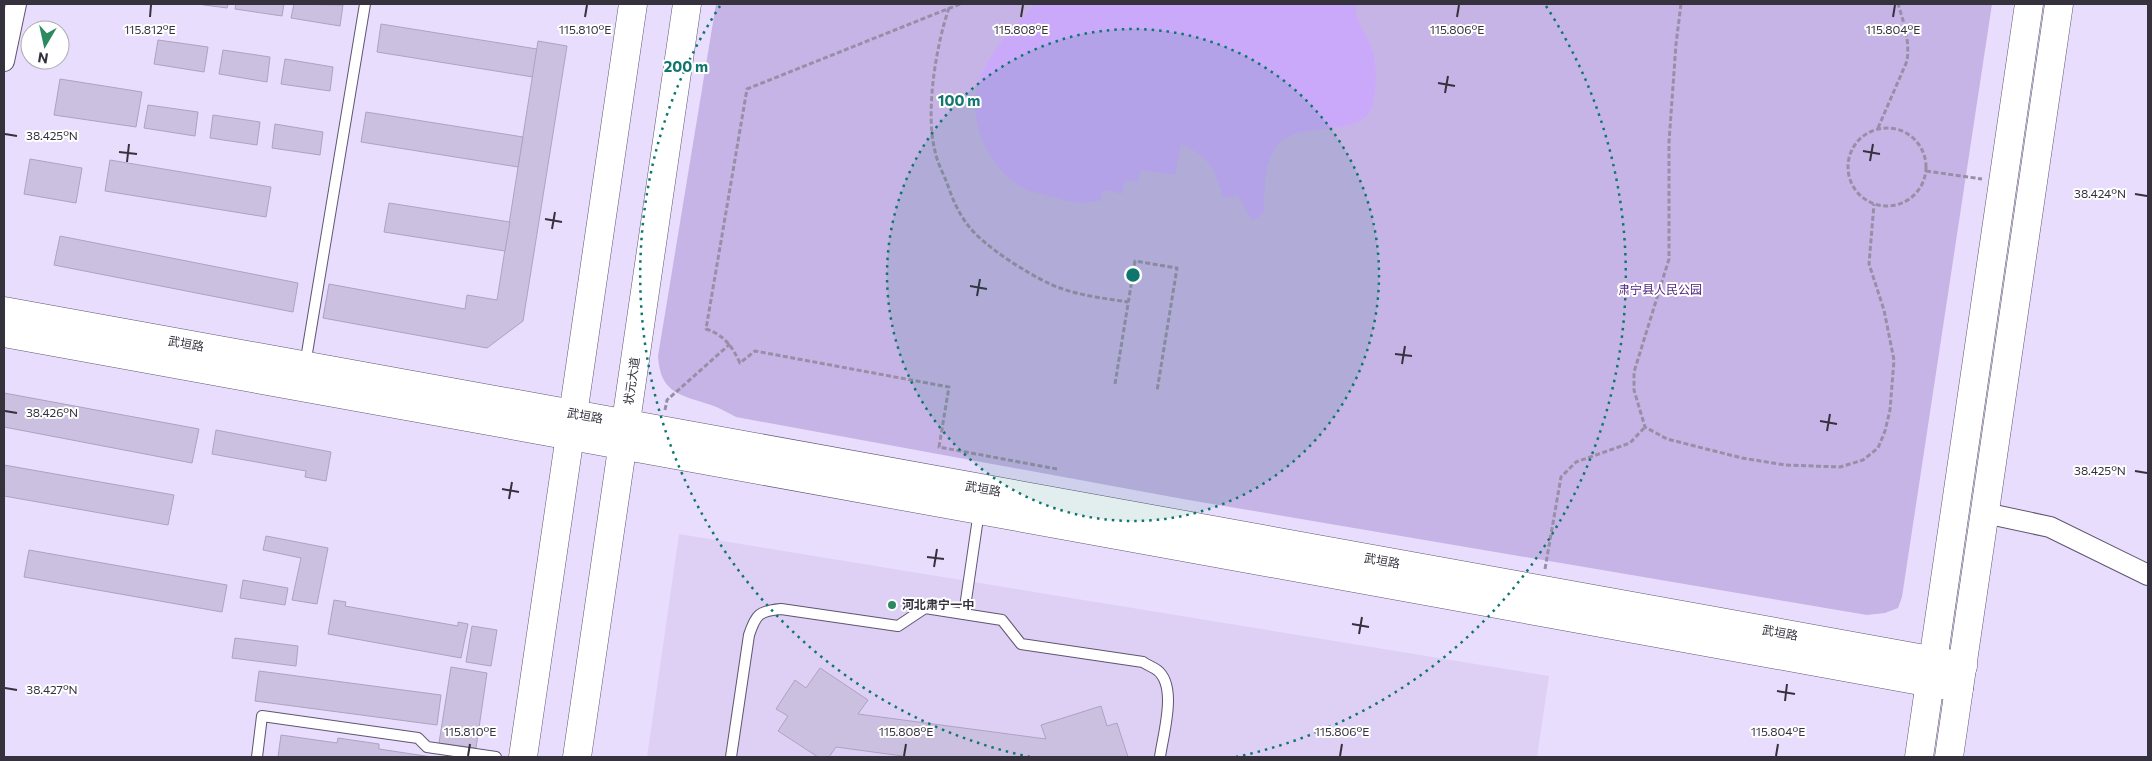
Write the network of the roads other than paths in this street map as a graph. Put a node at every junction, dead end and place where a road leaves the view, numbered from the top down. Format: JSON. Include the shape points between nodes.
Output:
{"nodes":[{"id":1,"x":16,"y":4,"type":"edge"},
{"id":2,"x":365,"y":4,"type":"edge"},
{"id":3,"x":633,"y":4,"type":"edge"},
{"id":4,"x":687,"y":4,"type":"edge"},
{"id":5,"x":2029,"y":4,"type":"edge"},
{"id":6,"x":2059,"y":4,"type":"edge"},
{"id":7,"x":4,"y":60,"type":"edge"},
{"id":8,"x":4,"y":311,"type":"edge"},
{"id":9,"x":4,"y":333,"type":"edge"},
{"id":10,"x":305,"y":366,"type":"junction"},
{"id":11,"x":572,"y":425,"type":"junction"},
{"id":12,"x":624,"y":435,"type":"junction"},
{"id":13,"x":980,"y":511,"type":"junction"},
{"id":14,"x":1985,"y":513,"type":"junction"},
{"id":15,"x":2148,"y":575,"type":"edge"},
{"id":16,"x":964,"y":614,"type":"junction"},
{"id":17,"x":1932,"y":672,"type":"junction"},
{"id":18,"x":1961,"y":677,"type":"junction"},
{"id":19,"x":257,"y":757,"type":"edge"},
{"id":20,"x":496,"y":757,"type":"edge"},
{"id":21,"x":524,"y":757,"type":"edge"},
{"id":22,"x":577,"y":757,"type":"edge"},
{"id":23,"x":731,"y":757,"type":"edge"},
{"id":24,"x":1160,"y":757,"type":"edge"},
{"id":25,"x":1919,"y":757,"type":"edge"},
{"id":26,"x":1949,"y":757,"type":"edge"}],
"edges":[{"from":1,"to":7,"type":"street"},
{"from":2,"to":10,"type":"lane"},
{"from":3,"to":11,"type":"main road"},
{"from":4,"to":12,"type":"main road","name":"状元大道"},
{"from":5,"to":17,"type":"main road"},
{"from":6,"to":14,"type":"main road"},
{"from":8,"to":10,"type":"main road","name":"武垣路"},
{"from":9,"to":11,"type":"main road","name":"武垣路"},
{"from":10,"to":11,"type":"main road","name":"武垣路"},
{"from":11,"to":12,"type":"main road","name":"武垣路"},
{"from":11,"to":21,"type":"main road"},
{"from":12,"to":13,"type":"main road","name":"武垣路"},
{"from":12,"to":17,"type":"main road","name":"武垣路","via":[[661,430],[1541,590]]},
{"from":12,"to":22,"type":"main road","name":"状元大道"},
{"from":13,"to":16,"type":"lane"},
{"from":13,"to":17,"type":"main road","name":"武垣路"},
{"from":14,"to":15,"type":"street","via":[[2050,527]]},
{"from":14,"to":18,"type":"main road"},
{"from":16,"to":23,"type":"lane","via":[[925,608],[898,626],[781,609],[765,611],[755,617],[749,635]]},
{"from":16,"to":24,"type":"lane","via":[[1002,620],[1021,644],[1143,662],[1157,670],[1164,678],[1169,694]]},
{"from":17,"to":18,"type":"main road","name":"武垣路"},
{"from":17,"to":25,"type":"main road"},
{"from":18,"to":26,"type":"main road"},
{"from":19,"to":20,"type":"lane","via":[[262,716],[418,738],[427,747]]}]}
